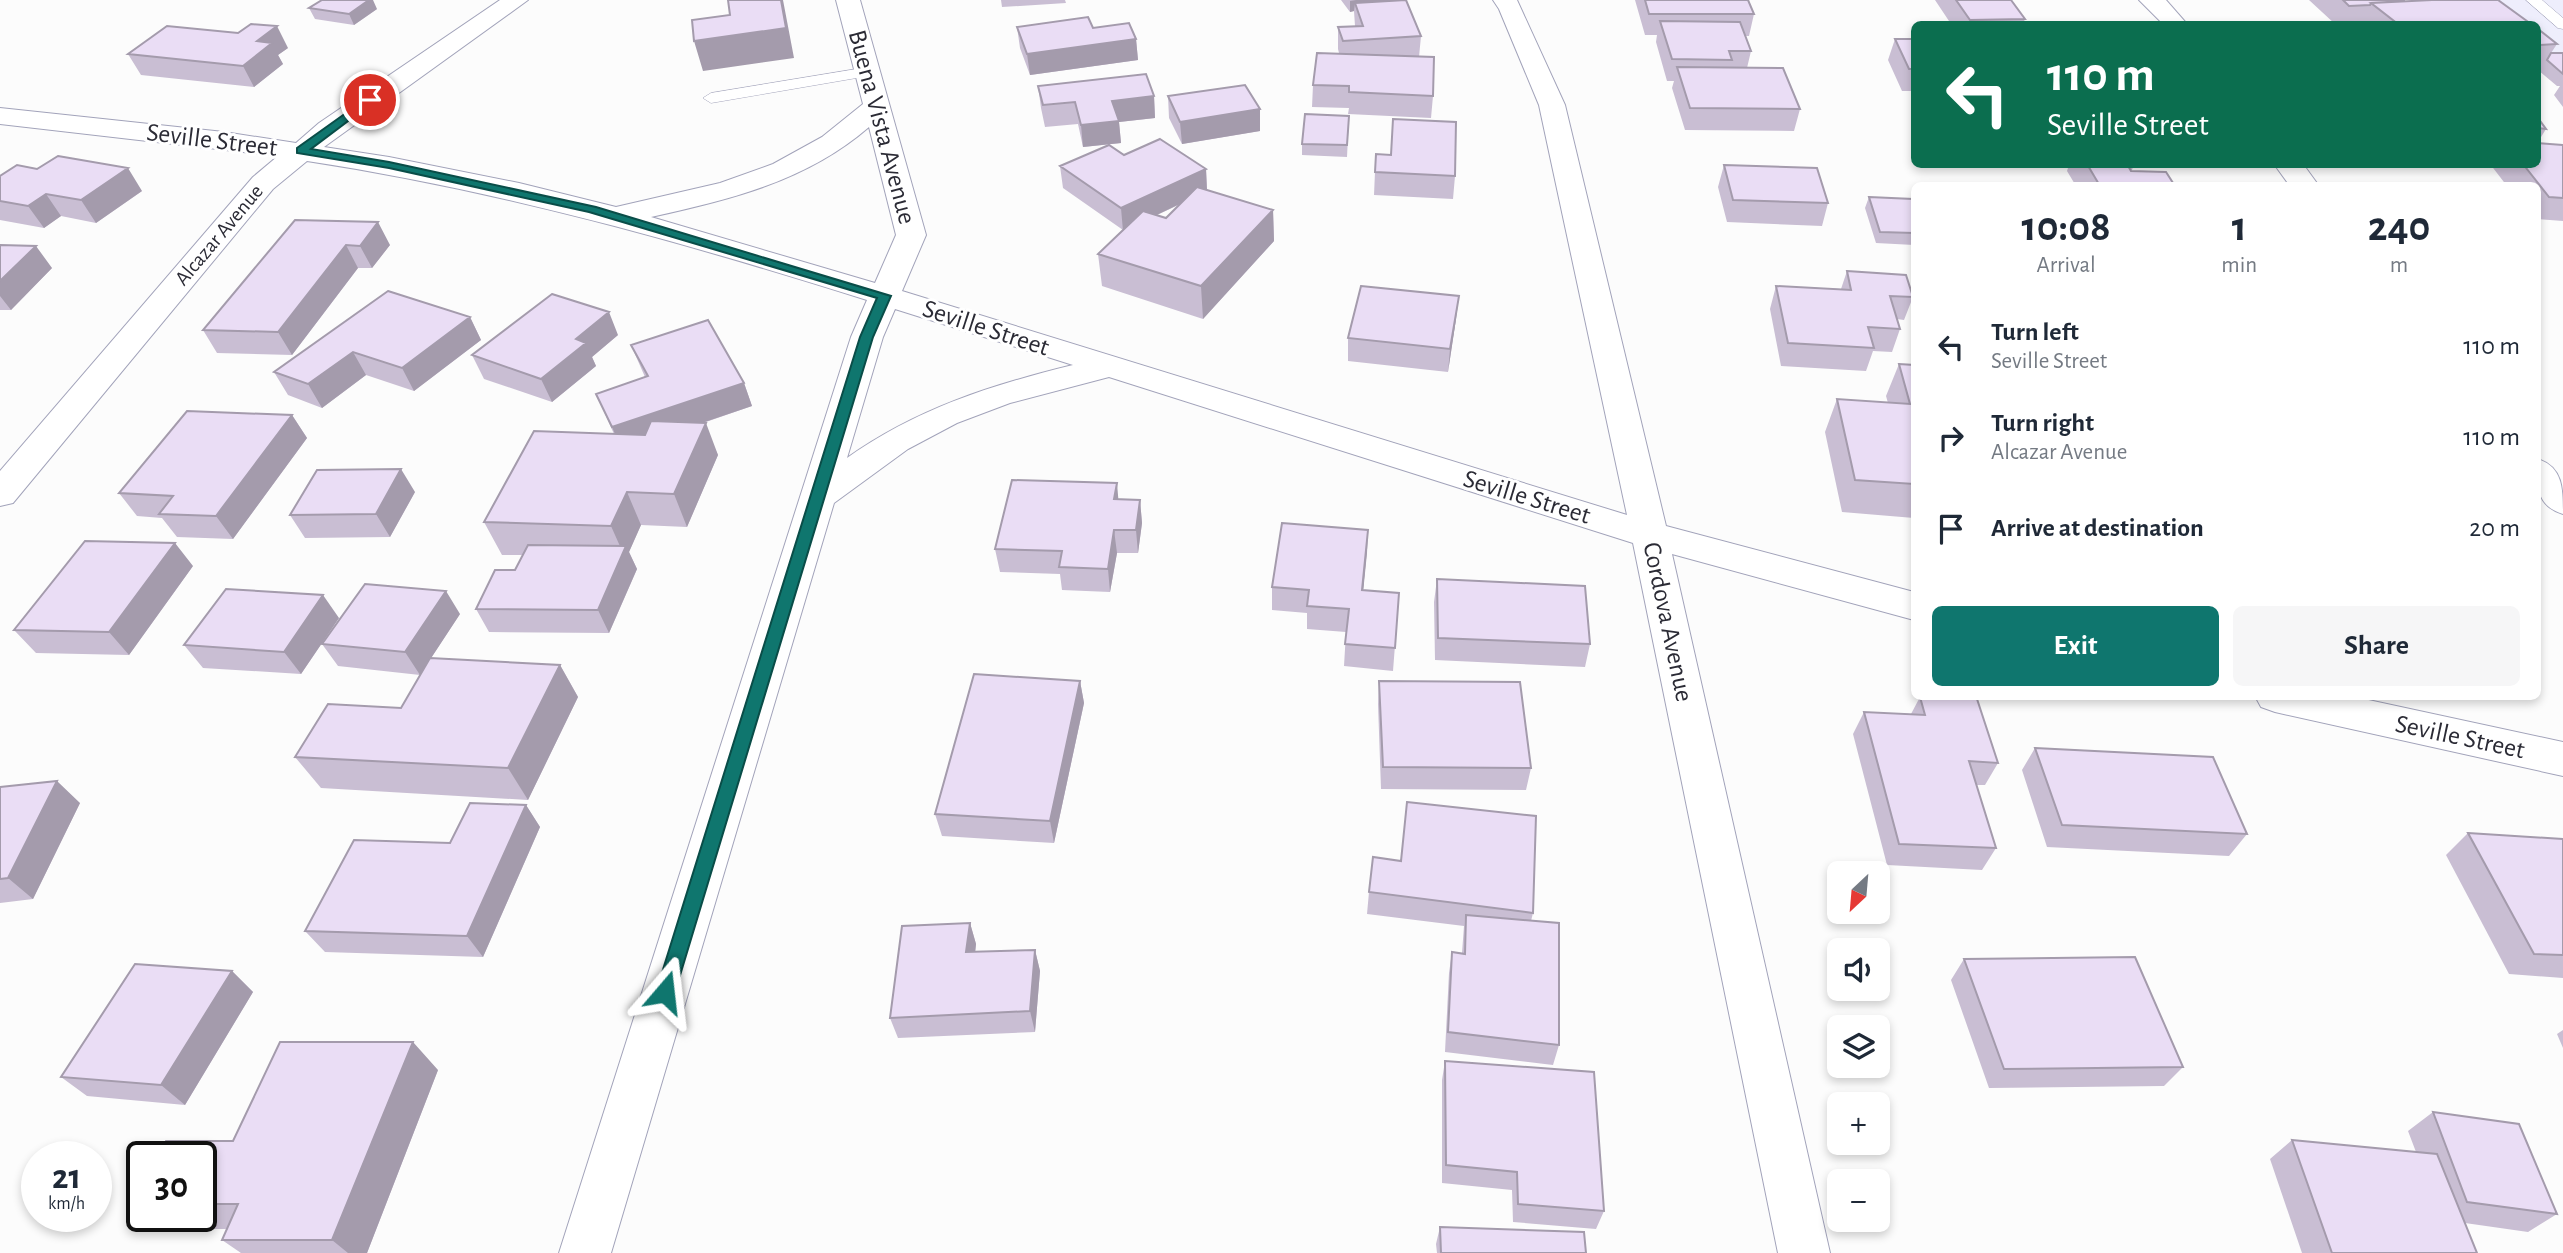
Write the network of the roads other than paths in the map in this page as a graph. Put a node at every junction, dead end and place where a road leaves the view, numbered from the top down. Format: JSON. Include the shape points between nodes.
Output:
{"nodes":[{"id":1,"x":516,"y":0,"type":"edge"},
{"id":2,"x":848,"y":0,"type":"edge"},
{"id":3,"x":1504,"y":0,"type":"edge"},
{"id":4,"x":2151,"y":0,"type":"edge"},
{"id":5,"x":2533,"y":0,"type":"edge"},
{"id":6,"x":2173,"y":21,"type":"edge"},
{"id":7,"x":2563,"y":25,"type":"edge"},
{"id":8,"x":873,"y":88,"type":"junction"},
{"id":9,"x":711,"y":98,"type":"dead end"},
{"id":10,"x":0,"y":116,"type":"edge"},
{"id":11,"x":301,"y":151,"type":"junction"},
{"id":12,"x":2291,"y":168,"type":"edge"},
{"id":13,"x":2302,"y":182,"type":"edge"},
{"id":14,"x":615,"y":216,"type":"junction"},
{"id":15,"x":884,"y":296,"type":"junction"},
{"id":16,"x":1107,"y":366,"type":"junction"},
{"id":17,"x":2541,"y":475,"type":"edge"},
{"id":18,"x":0,"y":494,"type":"edge"},
{"id":19,"x":818,"y":497,"type":"junction"},
{"id":20,"x":2563,"y":502,"type":"edge"},
{"id":21,"x":1650,"y":535,"type":"junction"},
{"id":22,"x":1911,"y":605,"type":"edge"},
{"id":23,"x":2292,"y":700,"type":"edge"},
{"id":24,"x":2563,"y":760,"type":"edge"},
{"id":25,"x":585,"y":1253,"type":"edge"},
{"id":26,"x":1804,"y":1253,"type":"edge"}],
"edges":[{"from":1,"to":11,"type":"street","name":"Alcazar Avenue"},
{"from":2,"to":8,"type":"street","name":"Buena Vista Avenue"},
{"from":3,"to":21,"type":"street","name":"Cordova Avenue","via":[[1552,105]]},
{"from":4,"to":6,"type":"street"},
{"from":5,"to":7,"type":"lane"},
{"from":8,"to":9,"type":"lane"},
{"from":8,"to":14,"type":"street","via":[[831,143],[789,167],[737,188]]},
{"from":8,"to":15,"type":"street","name":"Buena Vista Avenue","via":[[911,235]]},
{"from":10,"to":11,"type":"street","name":"Seville Street"},
{"from":11,"to":14,"type":"street","name":"Seville Street","via":[[389,165]]},
{"from":11,"to":18,"type":"street","name":"Alcazar Avenue","via":[[263,183]]},
{"from":12,"to":13,"type":"street"},
{"from":14,"to":15,"type":"street","name":"Seville Street"},
{"from":15,"to":16,"type":"street","name":"Seville Street"},
{"from":15,"to":19,"type":"street","name":"Buena Vista Avenue"},
{"from":16,"to":19,"type":"street","via":[[945,415],[897,440]]},
{"from":16,"to":21,"type":"street","name":"Seville Street"},
{"from":17,"to":20,"type":"street"},
{"from":19,"to":25,"type":"street","name":"Buena Vista Avenue"},
{"from":21,"to":22,"type":"street","name":"Seville Street"},
{"from":21,"to":26,"type":"street","name":"Cordova Avenue"},
{"from":23,"to":24,"type":"street","name":"Seville Street"}]}
